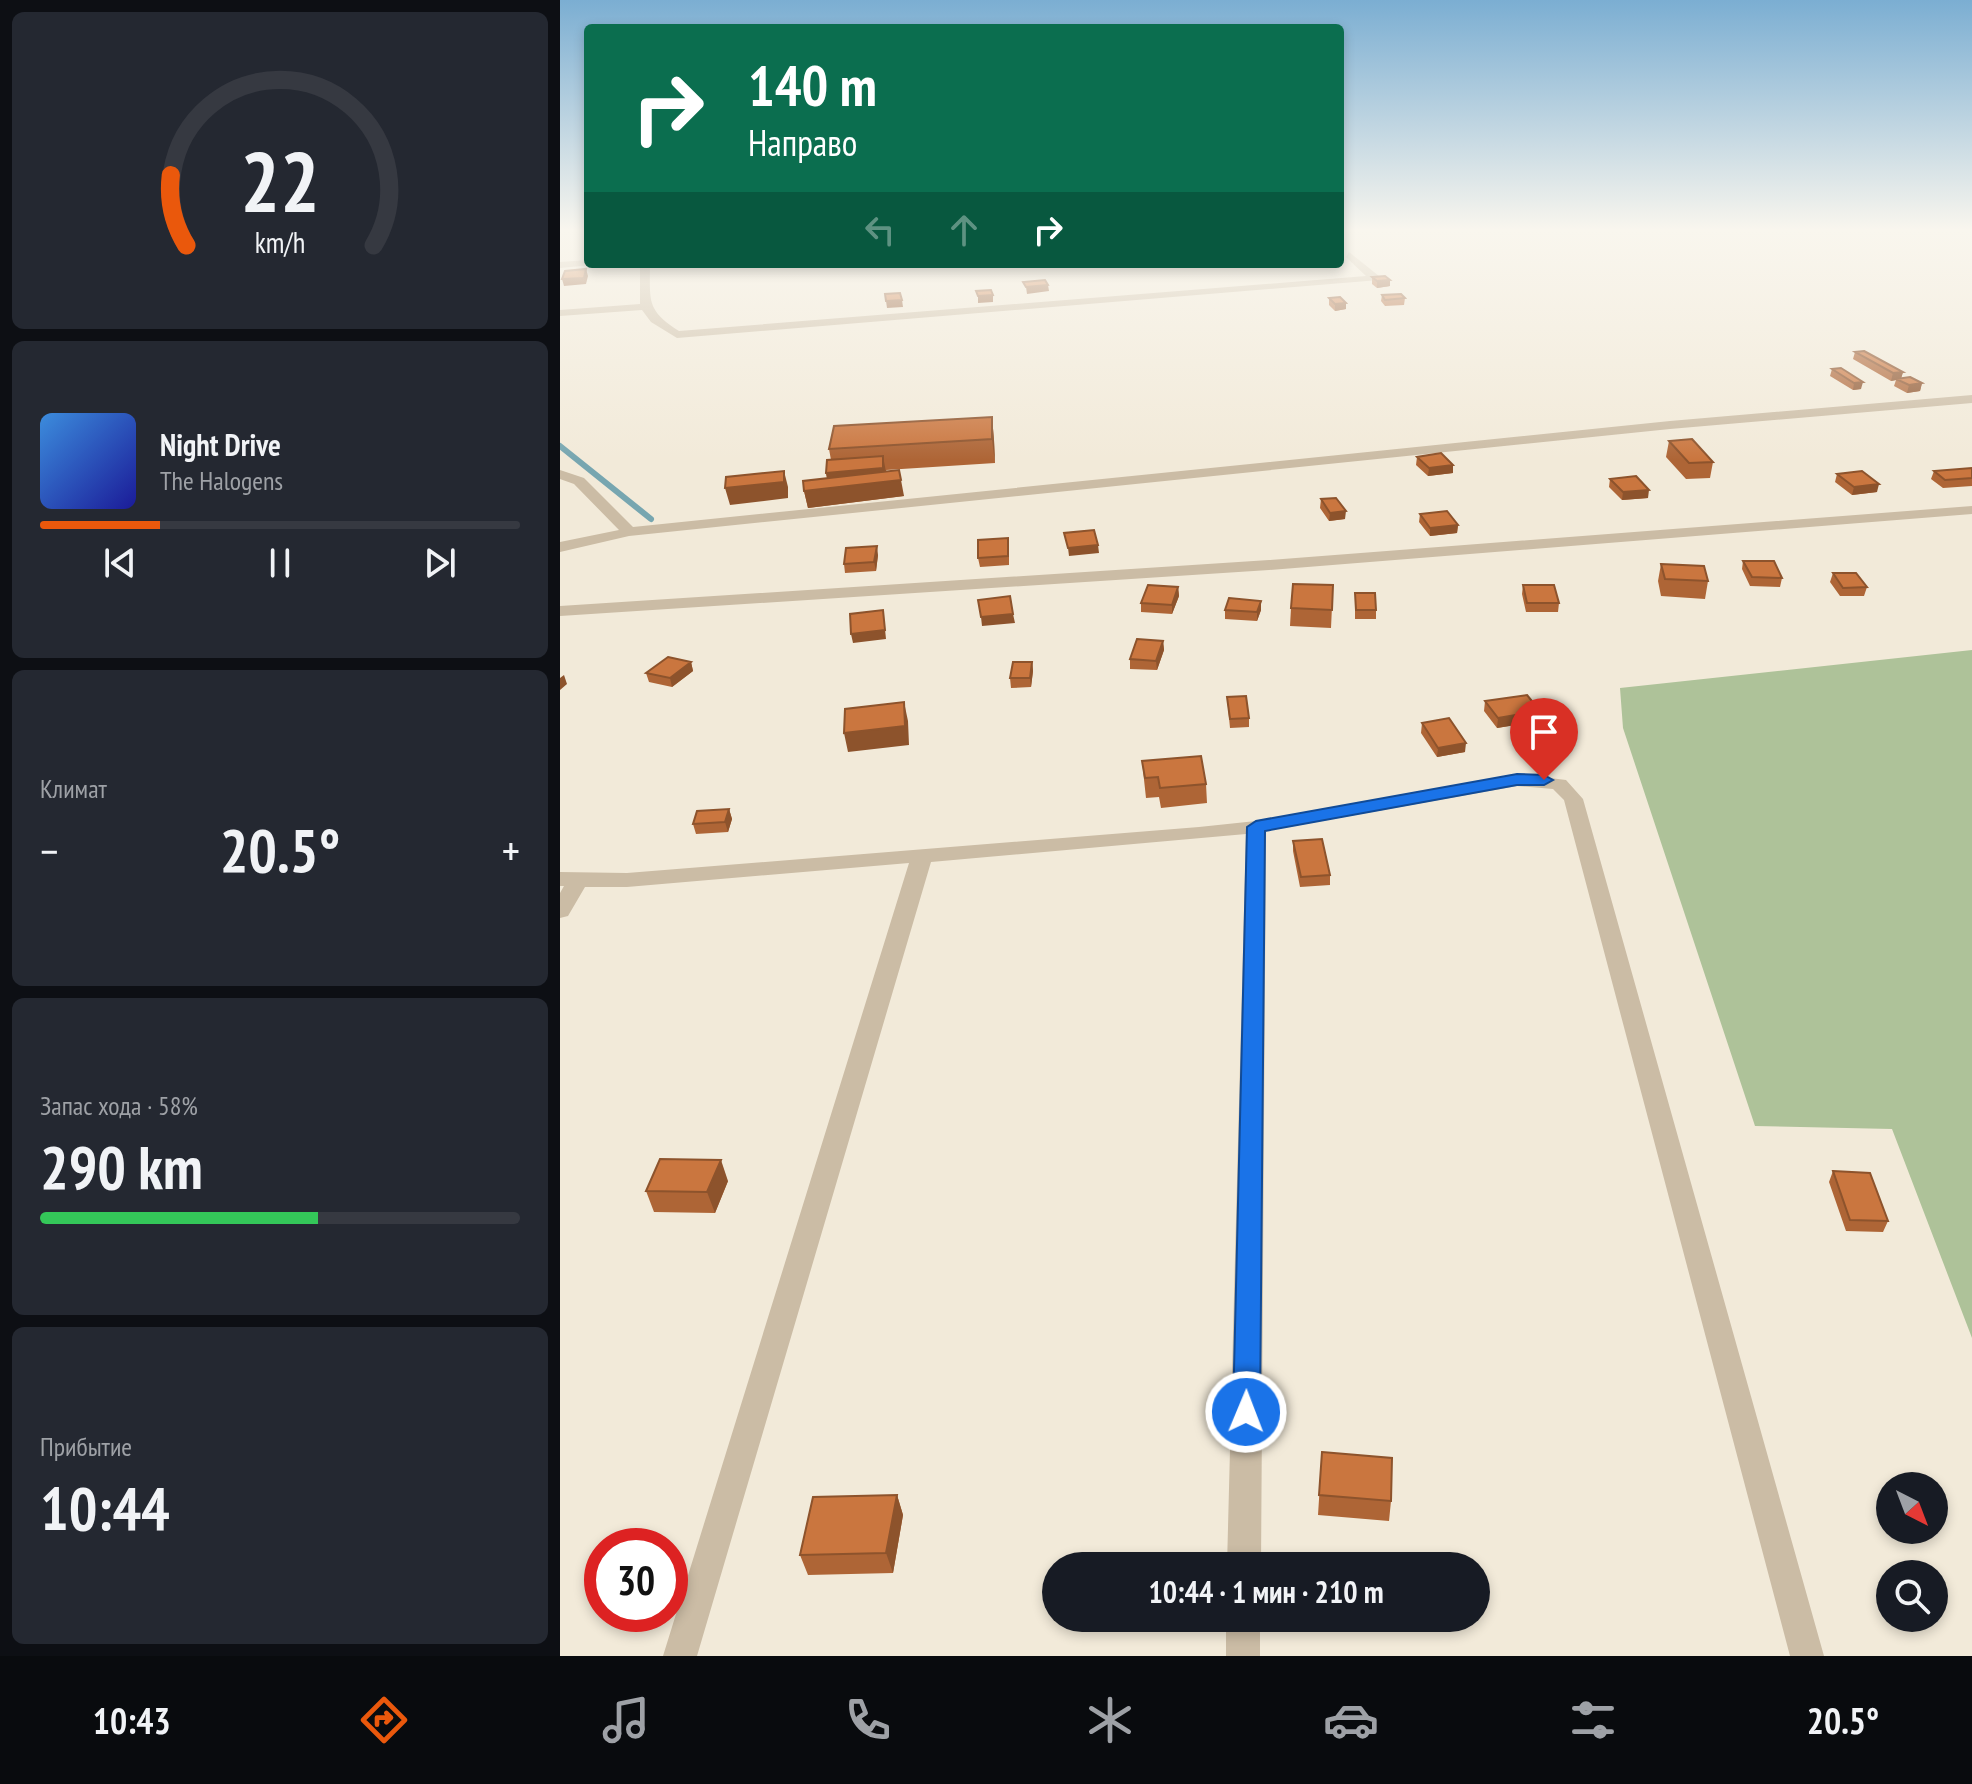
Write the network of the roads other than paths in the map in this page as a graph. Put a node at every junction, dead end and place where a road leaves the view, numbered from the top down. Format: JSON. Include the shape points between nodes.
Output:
{"nodes":[{"id":1,"x":1029,"y":306,"type":"edge"},
{"id":2,"x":645,"y":307,"type":"joint"},
{"id":3,"x":560,"y":313,"type":"edge"},
{"id":4,"x":1972,"y":399,"type":"edge"},
{"id":5,"x":560,"y":474,"type":"edge"},
{"id":6,"x":1972,"y":510,"type":"edge"},
{"id":7,"x":629,"y":532,"type":"junction"},
{"id":8,"x":560,"y":547,"type":"edge"},
{"id":9,"x":560,"y":611,"type":"edge"},
{"id":10,"x":1256,"y":827,"type":"junction"},
{"id":11,"x":922,"y":856,"type":"junction"},
{"id":12,"x":569,"y":879,"type":"edge"},
{"id":13,"x":560,"y":911,"type":"edge"},
{"id":14,"x":1244,"y":1552,"type":"edge"},
{"id":15,"x":1243,"y":1632,"type":"edge"},
{"id":16,"x":680,"y":1656,"type":"edge"},
{"id":17,"x":1243,"y":1656,"type":"edge"},
{"id":18,"x":1807,"y":1656,"type":"edge"}],
"edges":[{"from":1,"to":2,"type":"street","via":[[677,335],[650,318]]},
{"from":2,"to":3,"type":"street"},
{"from":4,"to":7,"type":"street"},
{"from":5,"to":7,"type":"street","via":[[579,481]]},
{"from":6,"to":9,"type":"street","via":[[1239,567]]},
{"from":7,"to":8,"type":"street"},
{"from":10,"to":11,"type":"street"},
{"from":10,"to":14,"type":"street"},
{"from":10,"to":18,"type":"street","via":[[1517,780],[1559,784],[1573,799]]},
{"from":11,"to":12,"type":"street","via":[[627,880]]},
{"from":11,"to":16,"type":"street"},
{"from":12,"to":13,"type":"street"},
{"from":15,"to":17,"type":"street"}]}
